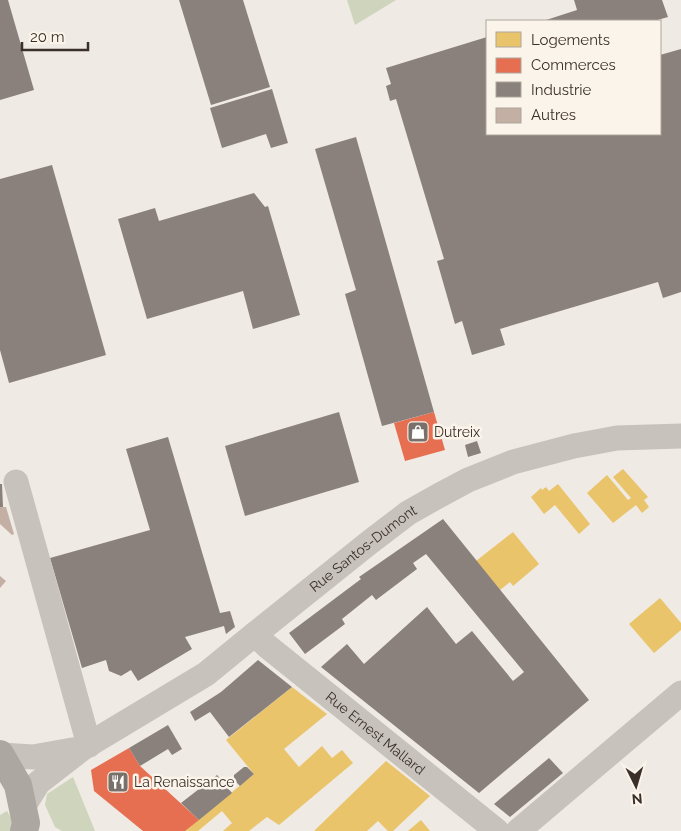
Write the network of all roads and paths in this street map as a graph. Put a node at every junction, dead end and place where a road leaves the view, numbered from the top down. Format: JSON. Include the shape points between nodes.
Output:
{"nodes":[{"id":1,"x":681,"y":436,"type":"edge"},
{"id":2,"x":16,"y":482,"type":"dead end"},
{"id":3,"x":255,"y":634,"type":"junction"},
{"id":4,"x":681,"y":693,"type":"edge"},
{"id":5,"x":86,"y":746,"type":"junction"},
{"id":6,"x":1,"y":754,"type":"edge"},
{"id":7,"x":27,"y":823,"type":"edge"},
{"id":8,"x":497,"y":831,"type":"edge"},
{"id":9,"x":518,"y":831,"type":"edge"}],
"edges":[{"from":1,"to":3,"type":"street","name":"Rue Santos-Dumont","via":[[617,438],[574,446],[513,462],[468,480],[408,513]]},
{"from":2,"to":5,"type":"street"},
{"from":3,"to":5,"type":"street","name":"Rue Santos-Dumont","via":[[206,674]]},
{"from":3,"to":8,"type":"street","name":"Rue Ernest Mallard"},
{"from":4,"to":9,"type":"street"},
{"from":5,"to":6,"type":"street","name":"Rue Santos-Dumont","via":[[33,757]]},
{"from":5,"to":7,"type":"street","name":"Rue Santos-Dumont","via":[[38,783]]},
{"from":6,"to":7,"type":"main road","via":[[18,785]]}]}
